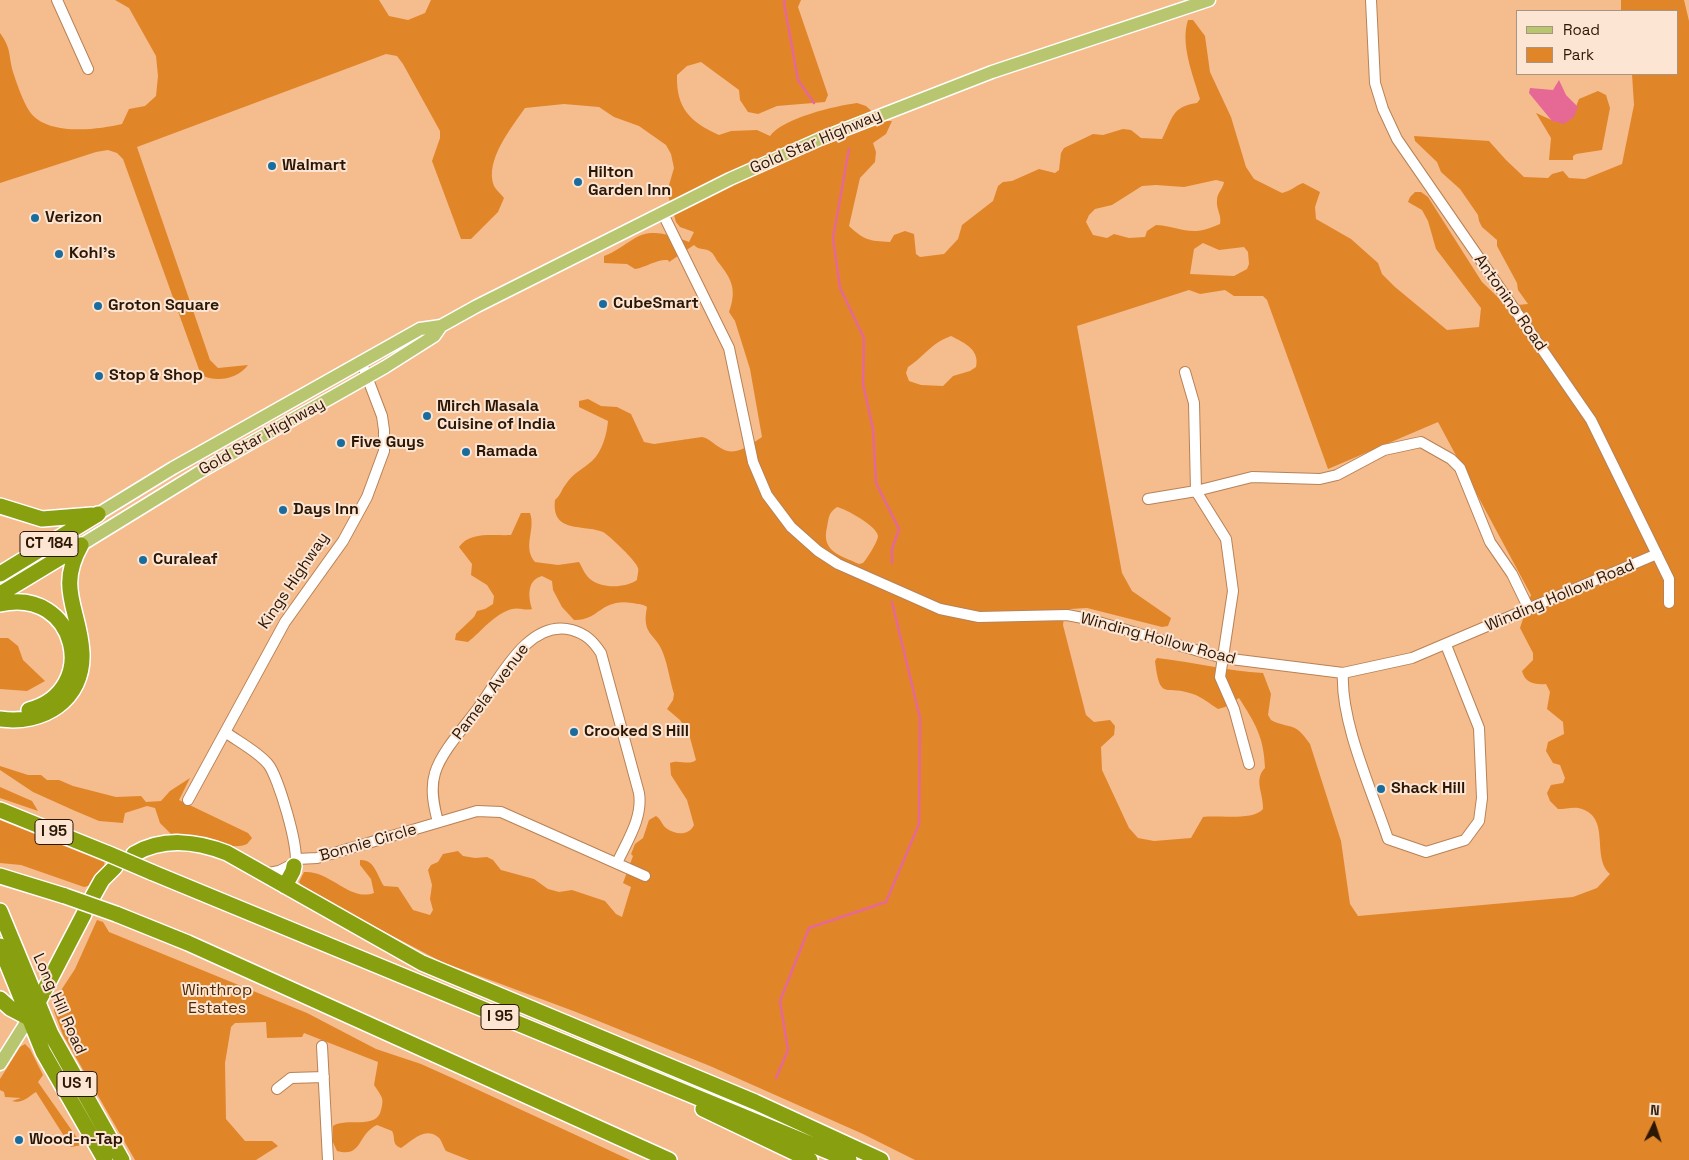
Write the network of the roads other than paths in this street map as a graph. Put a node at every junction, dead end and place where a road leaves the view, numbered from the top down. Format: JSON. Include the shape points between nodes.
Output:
{"nodes":[{"id":1,"x":56,"y":0,"type":"edge"},
{"id":2,"x":1209,"y":0,"type":"edge"},
{"id":3,"x":1372,"y":0,"type":"edge"},
{"id":4,"x":88,"y":69,"type":"dead end"},
{"id":5,"x":663,"y":214,"type":"junction"},
{"id":6,"x":441,"y":326,"type":"junction"},
{"id":7,"x":361,"y":361,"type":"junction"},
{"id":8,"x":1185,"y":372,"type":"dead end"},
{"id":9,"x":368,"y":377,"type":"junction"},
{"id":10,"x":1196,"y":491,"type":"junction"},
{"id":11,"x":1148,"y":499,"type":"dead end"},
{"id":12,"x":0,"y":506,"type":"edge"},
{"id":13,"x":98,"y":514,"type":"junction"},
{"id":14,"x":81,"y":545,"type":"junction"},
{"id":15,"x":1657,"y":554,"type":"junction"},
{"id":16,"x":0,"y":574,"type":"edge"},
{"id":17,"x":0,"y":594,"type":"edge"},
{"id":18,"x":1669,"y":603,"type":"dead end"},
{"id":19,"x":0,"y":604,"type":"edge"},
{"id":20,"x":1530,"y":609,"type":"junction"},
{"id":21,"x":1446,"y":645,"type":"junction"},
{"id":22,"x":1223,"y":658,"type":"junction"},
{"id":23,"x":1343,"y":673,"type":"junction"},
{"id":24,"x":0,"y":717,"type":"edge"},
{"id":25,"x":225,"y":732,"type":"junction"},
{"id":26,"x":1249,"y":764,"type":"dead end"},
{"id":27,"x":188,"y":800,"type":"dead end"},
{"id":28,"x":0,"y":810,"type":"edge"},
{"id":29,"x":438,"y":822,"type":"junction"},
{"id":30,"x":134,"y":854,"type":"dead end"},
{"id":31,"x":112,"y":860,"type":"junction"},
{"id":32,"x":295,"y":862,"type":"junction"},
{"id":33,"x":616,"y":864,"type":"junction"},
{"id":34,"x":264,"y":874,"type":"junction"},
{"id":35,"x":645,"y":876,"type":"dead end"},
{"id":36,"x":3,"y":877,"type":"edge"},
{"id":37,"x":285,"y":886,"type":"junction"},
{"id":38,"x":207,"y":895,"type":"junction"},
{"id":39,"x":93,"y":896,"type":"dead end"},
{"id":40,"x":0,"y":911,"type":"edge"},
{"id":41,"x":84,"y":914,"type":"dead end"},
{"id":42,"x":0,"y":946,"type":"edge"},
{"id":43,"x":58,"y":966,"type":"junction"},
{"id":44,"x":25,"y":974,"type":"junction"},
{"id":45,"x":0,"y":999,"type":"edge"},
{"id":46,"x":37,"y":1005,"type":"junction"},
{"id":47,"x":29,"y":1018,"type":"junction"},
{"id":48,"x":322,"y":1046,"type":"dead end"},
{"id":49,"x":433,"y":1054,"type":"junction"},
{"id":50,"x":0,"y":1064,"type":"edge"},
{"id":51,"x":324,"y":1077,"type":"junction"},
{"id":52,"x":277,"y":1088,"type":"dead end"},
{"id":53,"x":105,"y":1160,"type":"edge"},
{"id":54,"x":122,"y":1160,"type":"edge"},
{"id":55,"x":328,"y":1160,"type":"edge"},
{"id":56,"x":646,"y":1160,"type":"edge"},
{"id":57,"x":669,"y":1160,"type":"edge"},
{"id":58,"x":810,"y":1160,"type":"edge"},
{"id":59,"x":849,"y":1160,"type":"edge"},
{"id":60,"x":881,"y":1160,"type":"edge"}],
"edges":[{"from":1,"to":4,"type":"street"},
{"from":2,"to":5,"type":"main road","name":"Gold Star Highway","number":"CT 184","via":[[992,72],[862,122],[730,179]]},
{"from":3,"to":15,"type":"street","name":"Antonino Road","via":[[1376,83],[1383,110],[1397,139],[1591,420]]},
{"from":5,"to":6,"type":"main road","name":"Gold Star Highway","number":"CT 184"},
{"from":5,"to":22,"type":"street","name":"Winding Hollow Road","via":[[729,348],[753,462],[767,495],[790,527],[818,551],[838,564],[950,611],[979,617],[1067,615]]},
{"from":6,"to":7,"type":"main road","name":"Gold Star Highway","number":"CT 184","via":[[420,329]]},
{"from":6,"to":9,"type":"main road","name":"Gold Star Highway","number":"CT 184","via":[[434,336]]},
{"from":7,"to":9,"type":"street","name":"Kings Highway"},
{"from":7,"to":13,"type":"main road","name":"Gold Star Highway","number":"CT 184"},
{"from":8,"to":10,"type":"street","via":[[1194,403]]},
{"from":9,"to":14,"type":"main road","name":"Gold Star Highway","number":"CT 184","via":[[198,473]]},
{"from":9,"to":25,"type":"street","name":"Kings Highway","via":[[382,416],[385,438],[384,451],[367,497],[342,541],[285,622]]},
{"from":10,"to":11,"type":"street"},
{"from":10,"to":20,"type":"street","via":[[1252,477],[1320,479],[1336,475],[1384,450],[1421,442],[1460,468],[1490,542]]},
{"from":10,"to":22,"type":"street","via":[[1226,539],[1233,591]]},
{"from":12,"to":13,"type":"highway","via":[[42,519]]},
{"from":13,"to":16,"type":"highway","number":"CT 184"},
{"from":14,"to":17,"type":"highway","number":"CT 184"},
{"from":14,"to":24,"type":"highway","via":[[72,564],[69,584],[82,652],[76,684],[62,703],[46,714],[26,720]]},
{"from":15,"to":18,"type":"street","name":"Antonino Road","via":[[1669,579]]},
{"from":15,"to":20,"type":"street","name":"Winding Hollow Road"},
{"from":19,"to":24,"type":"highway","via":[[30,602],[52,614],[67,631],[72,658],[65,682],[53,698],[34,708]]},
{"from":20,"to":21,"type":"street","name":"Winding Hollow Road"},
{"from":21,"to":23,"type":"street","name":"Winding Hollow Road","via":[[1405,660]]},
{"from":21,"to":23,"type":"street","via":[[1479,728],[1480,821],[1465,840],[1426,852],[1388,839],[1346,714]]},
{"from":22,"to":23,"type":"street","name":"Winding Hollow Road"},
{"from":22,"to":26,"type":"street","via":[[1220,678],[1234,708]]},
{"from":25,"to":27,"type":"street","name":"Kings Highway"},
{"from":25,"to":32,"type":"street","via":[[269,766],[284,806]]},
{"from":28,"to":31,"type":"highway","number":"I 95"},
{"from":29,"to":32,"type":"street","name":"Bonnie Circle"},
{"from":29,"to":33,"type":"street","via":[[477,811],[501,812]]},
{"from":29,"to":33,"type":"street","name":"Pamela Avenue","via":[[433,788],[439,762],[529,640],[552,628],[567,629],[582,633],[601,653],[639,793],[638,819]]},
{"from":30,"to":34,"type":"highway","via":[[158,845],[191,843],[226,853]]},
{"from":31,"to":38,"type":"highway","number":"I 95","bridge":true,"via":[[152,872]]},
{"from":31,"to":39,"type":"highway"},
{"from":32,"to":34,"type":"street"},
{"from":32,"to":37,"type":"highway"},
{"from":33,"to":35,"type":"street"},
{"from":34,"to":37,"type":"highway"},
{"from":36,"to":49,"type":"highway","bridge":true,"via":[[116,914],[188,943]]},
{"from":37,"to":60,"type":"highway","via":[[413,958],[459,980],[755,1102]]},
{"from":38,"to":58,"type":"highway","via":[[343,958],[712,1113]]},
{"from":38,"to":59,"type":"highway","number":"I 95"},
{"from":40,"to":44,"type":"highway","name":"Long Hill Road","number":"US 1"},
{"from":41,"to":43,"type":"highway"},
{"from":42,"to":47,"type":"highway","name":"Long Hill Road"},
{"from":43,"to":44,"type":"highway","via":[[45,976]]},
{"from":43,"to":46,"type":"highway"},
{"from":44,"to":46,"type":"highway","name":"Long Hill Road","number":"US 1"},
{"from":45,"to":47,"type":"highway"},
{"from":46,"to":47,"type":"highway"},
{"from":46,"to":54,"type":"highway","name":"Long Hill Road","number":"US 1","via":[[62,1057]]},
{"from":47,"to":50,"type":"main road"},
{"from":47,"to":53,"type":"highway","name":"Long Hill Road","number":"US 1","via":[[49,1063]]},
{"from":48,"to":51,"type":"street"},
{"from":49,"to":56,"type":"highway","via":[[531,1106]]},
{"from":49,"to":57,"type":"highway"},
{"from":51,"to":52,"type":"street","via":[[291,1078]]},
{"from":51,"to":55,"type":"street"}]}
